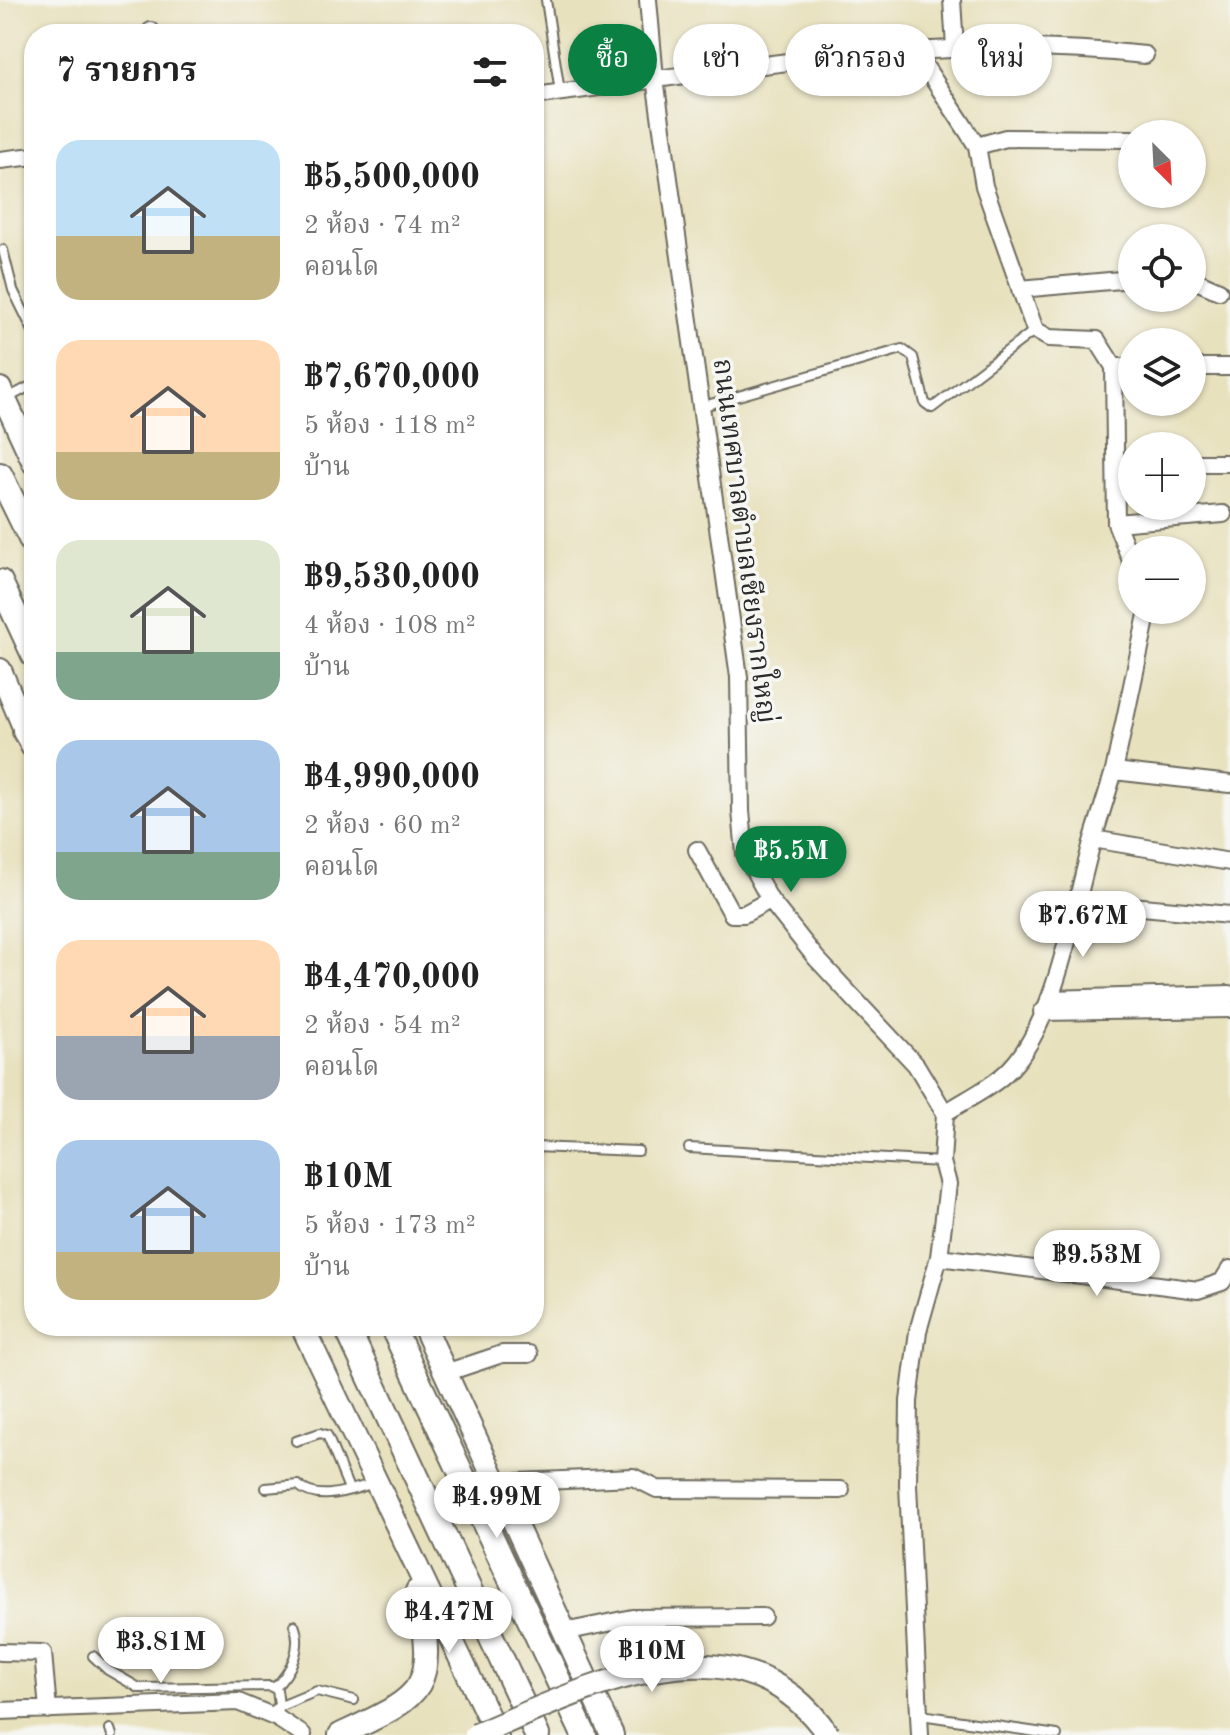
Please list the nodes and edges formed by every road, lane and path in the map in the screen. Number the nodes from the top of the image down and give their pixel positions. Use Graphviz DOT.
graph roads {
  1 [pos="546,0"];
  2 [pos="648,0"];
  3 [pos="952,0"];
  4 [pos="650,24"];
  5 [pos="954,24"];
  6 [pos="1052,48"];
  7 [pos="1145,55"];
  8 [pos="785,65"];
  9 [pos="657,79"];
  10 [pos="935,82"];
  11 [pos="568,91"];
  12 [pos="560,92"];
  13 [pos="544,94"];
  14 [pos="657,94"];
  15 [pos="1118,139"];
  16 [pos="977,146"];
  17 [pos="24,157"];
  18 [pos="0,160"];
  19 [pos="3,250"];
  20 [pos="1118,280"];
  21 [pos="1206,285"];
  22 [pos="1020,289"];
  23 [pos="1219,291"];
  24 [pos="24,313"];
  25 [pos="1035,330"];
  26 [pos="1114,367"];
  27 [pos="1118,367"];
  28 [pos="1206,367"];
  29 [pos="1230,367"];
  30 [pos="24,387"];
  31 [pos="3,394"];
  32 [pos="700,407"];
  33 [pos="1121,432"];
  34 [pos="24,441"];
  35 [pos="1206,463"];
  36 [pos="1230,463"];
  37 [pos="0,475"];
  38 [pos="1118,508"];
  39 [pos="1223,514"];
  40 [pos="1116,523"];
  41 [pos="24,524"];
  42 [pos="1121,536"];
  43 [pos="0,582"];
  44 [pos="1145,624"];
  45 [pos="24,634"];
  46 [pos="0,670"];
  47 [pos="24,727"];
  48 [pos="1114,771"];
  49 [pos="1230,784"];
  50 [pos="1093,839"];
  51 [pos="697,850"];
  52 [pos="1230,862"];
  53 [pos="770,900"];
  54 [pos="1076,901"];
  55 [pos="1230,915"];
  56 [pos="1230,994"];
  57 [pos="1046,1005"];
  58 [pos="1230,1009"];
  59 [pos="945,1113"];
  60 [pos="544,1147"];
  61 [pos="689,1148"];
  62 [pos="638,1151"];
  63 [pos="942,1162"];
  64 [pos="939,1257"];
  65 [pos="1230,1269"];
  66 [pos="307,1336"];
  67 [pos="351,1336"];
  68 [pos="397,1336"];
  69 [pos="428,1336"];
  70 [pos="529,1354"];
  71 [pos="445,1373"];
  72 [pos="296,1441"];
  73 [pos="376,1482"];
  74 [pos="496,1483"];
  75 [pos="266,1488"];
  76 [pos="349,1489"];
  77 [pos="841,1490"];
  78 [pos="399,1533"];
  79 [pos="763,1617"];
  80 [pos="294,1625"];
  81 [pos="564,1632"];
  82 [pos="0,1652"];
  83 [pos="93,1656"];
  84 [pos="274,1688"];
  85 [pos="354,1700"];
  86 [pos="48,1710"];
  87 [pos="274,1710"];
  88 [pos="0,1711"];
  89 [pos="921,1715"];
  90 [pos="350,1730"];
  91 [pos="303,1735"];
  92 [pos="476,1735"];
  93 [pos="497,1735"];
  94 [pos="537,1735"];
  95 [pos="584,1735"];
  96 [pos="612,1735"];
  97 [pos="828,1735"];
  98 [pos="920,1735"];
  99 [pos="1057,1735"];
  1 -- 12 [label="lane"];
  2 -- 4 [label="street, ถนนเทศบาลตำบลเชียงรากใหญ่"];
  3 -- 5 [label="street"];
  6 -- 7 [label="street"];
  8 -- 9 [label="street"];
  10 -- 16 [label="street"];
  11 -- 12 [label="street"];
  12 -- 13 [label="street"];
  14 -- 32 [label="street, ถนนเทศบาลตำบลเชียงรากใหญ่"];
  15 -- 16 [label="street"];
  16 -- 22 [label="street"];
  17 -- 18 [label="street"];
  19 -- 24 [label="lane"];
  20 -- 22 [label="street"];
  21 -- 23 [label="street"];
  22 -- 25 [label="street"];
  25 -- 26 [label="street"];
  25 -- 32 [label="lane"];
  26 -- 27 [label="street"];
  26 -- 33 [label="street"];
  28 -- 29 [label="street"];
  30 -- 31 [label="lane"];
  31 -- 34 [label="main road"];
  32 -- 53 [label="street, ถนนเทศบาลตำบลเชียงรากใหญ่"];
  35 -- 36 [label="street"];
  37 -- 41 [label="main road"];
  38 -- 40 [label="street"];
  39 -- 40 [label="street"];
  40 -- 42 [label="street"];
  43 -- 45 [label="main road"];
  44 -- 48 [label="street"];
  46 -- 47 [label="main road"];
  48 -- 49 [label="street"];
  48 -- 50 [label="street"];
  50 -- 52 [label="street"];
  50 -- 54 [label="street"];
  51 -- 53 [label="street"];
  53 -- 59 [label="street, ถนนเทศบาลตำบลเชียงรากใหญ่"];
  54 -- 55 [label="street"];
  54 -- 57 [label="street"];
  56 -- 57 [label="street"];
  57 -- 58 [label="street"];
  57 -- 59 [label="street"];
  59 -- 63 [label="street"];
  60 -- 62 [label="lane"];
  61 -- 63 [label="lane"];
  63 -- 64 [label="street"];
  64 -- 65 [label="street"];
  64 -- 89 [label="street"];
  66 -- 73 [label="main road"];
  67 -- 94 [label="main road"];
  68 -- 95 [label="main road"];
  69 -- 71 [label="main road"];
  70 -- 71 [label="street"];
  71 -- 74 [label="main road"];
  72 -- 76 [label="lane"];
  73 -- 76 [label="lane"];
  73 -- 78 [label="main road"];
  74 -- 77 [label="street"];
  74 -- 81 [label="main road"];
  75 -- 76 [label="lane"];
  78 -- 90 [label="main road"];
  78 -- 93 [label="main road"];
  79 -- 81 [label="street"];
  80 -- 84 [label="lane"];
  81 -- 96 [label="main road"];
  82 -- 86 [label="street"];
  83 -- 84 [label="lane"];
  84 -- 87 [label="lane"];
  85 -- 87 [label="lane"];
  86 -- 87 [label="street"];
  86 -- 88 [label="street"];
  87 -- 91 [label="street"];
  89 -- 98 [label="street"];
  89 -- 99 [label="lane"];
  92 -- 97 [label="main road, bridge"];
}
